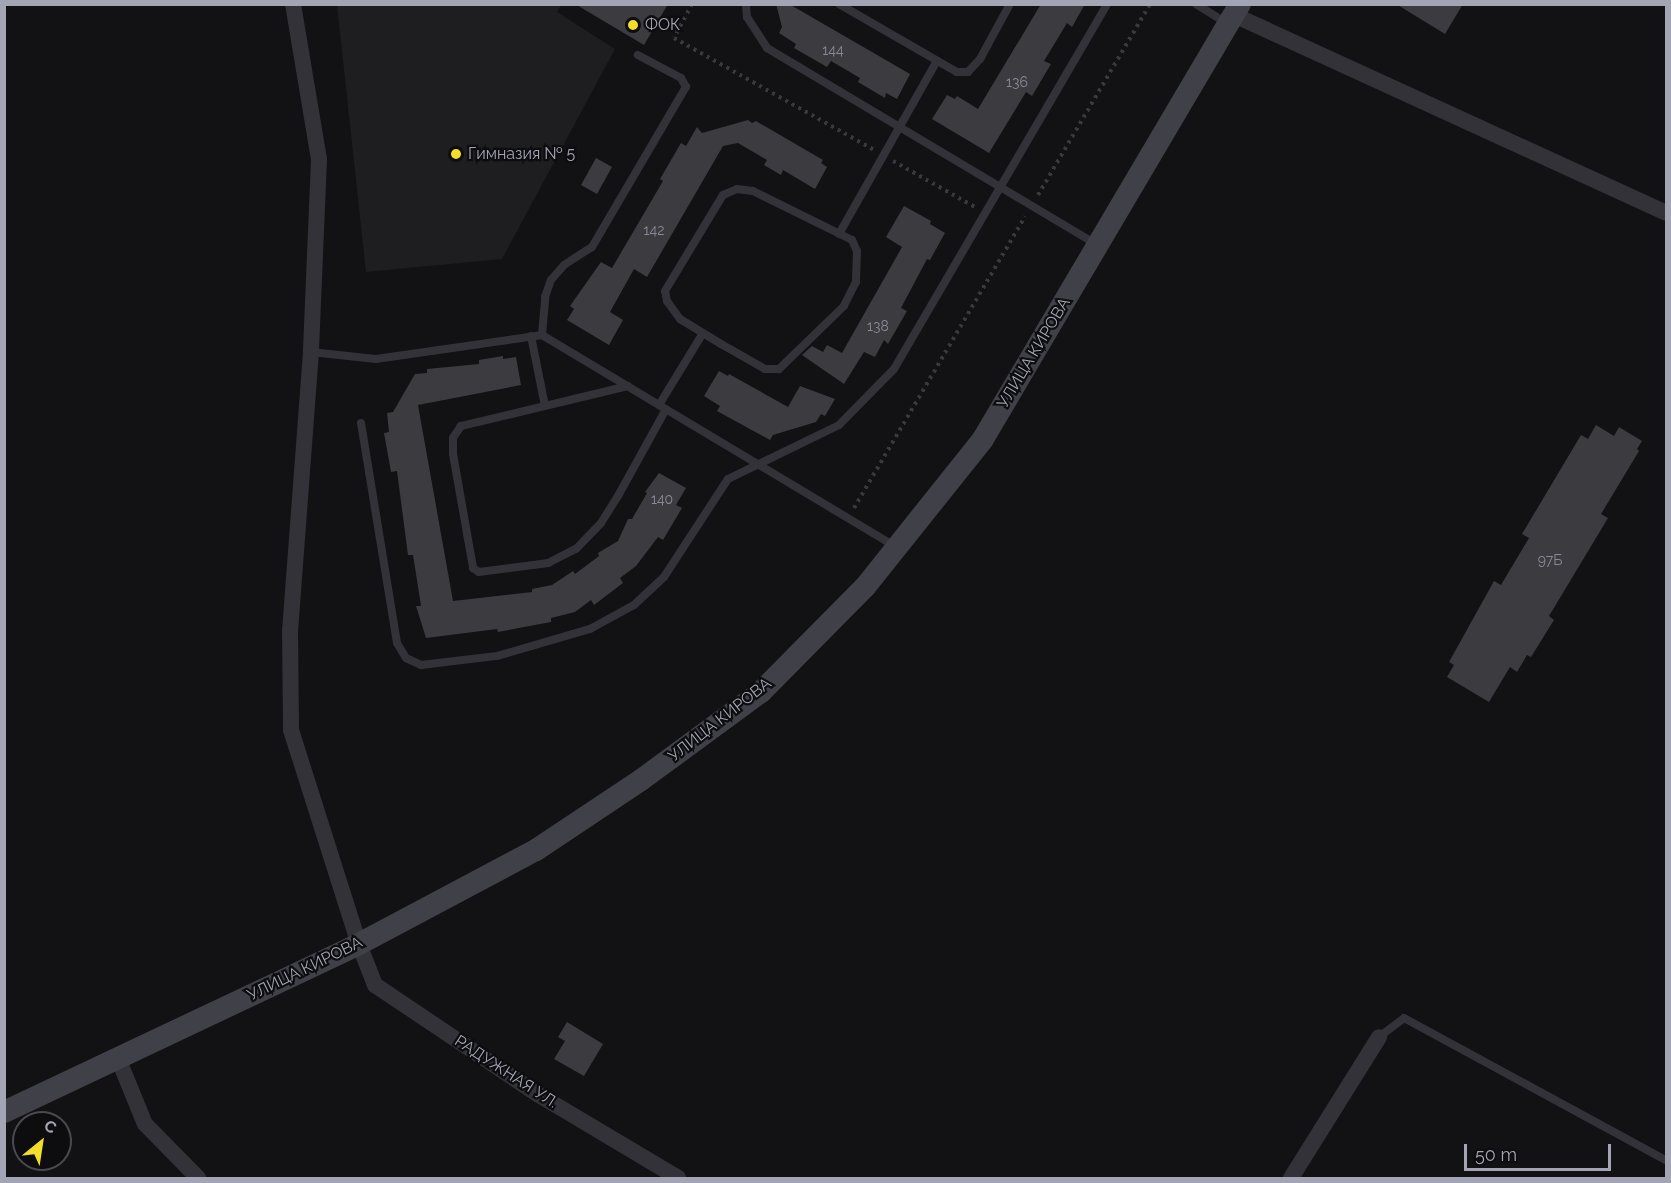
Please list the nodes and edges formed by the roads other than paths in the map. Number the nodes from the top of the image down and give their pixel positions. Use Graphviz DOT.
graph roads {
  1 [pos="293,4"];
  2 [pos="746,4"];
  3 [pos="839,4"];
  4 [pos="1010,4"];
  5 [pos="1107,4"];
  6 [pos="1196,4"];
  7 [pos="1234,14"];
  8 [pos="638,55"];
  9 [pos="937,61"];
  10 [pos="899,127"];
  11 [pos="1001,187"];
  12 [pos="1666,213"];
  13 [pos="839,234"];
  14 [pos="1098,245"];
  15 [pos="702,333"];
  16 [pos="542,335"];
  17 [pos="531,336"];
  18 [pos="311,352"];
  19 [pos="628,386"];
  20 [pos="545,406"];
  21 [pos="663,407"];
  22 [pos="361,423"];
  23 [pos="758,464"];
  24 [pos="897,547"];
  25 [pos="358,944"];
  26 [pos="1379,1037"];
  27 [pos="118,1058"];
  28 [pos="4,1113"];
  29 [pos="1666,1160"];
  30 [pos="198,1179"];
  31 [pos="678,1179"];
  32 [pos="1292,1179"];
  1 -- 18 [label="street, РАДУЖНАЯ УЛ."];
  2 -- 10 [label="lane"];
  3 -- 9 [label="lane"];
  4 -- 9 [label="lane"];
  5 -- 11 [label="lane"];
  6 -- 7 [label="lane"];
  7 -- 12 [label="street"];
  7 -- 14 [label="main road, УЛИЦА КИРОВА"];
  8 -- 16 [label="lane"];
  9 -- 10 [label="lane"];
  10 -- 11 [label="lane"];
  10 -- 13 [label="lane"];
  11 -- 14 [label="lane"];
  11 -- 23 [label="lane"];
  13 -- 15 [label="lane"];
  13 -- 15 [label="lane"];
  14 -- 24 [label="main road, УЛИЦА КИРОВА"];
  15 -- 21 [label="lane"];
  16 -- 17 [label="lane"];
  16 -- 19 [label="lane"];
  17 -- 18 [label="lane"];
  17 -- 20 [label="lane"];
  18 -- 25 [label="street, РАДУЖНАЯ УЛ."];
  19 -- 20 [label="lane"];
  19 -- 21 [label="lane"];
  20 -- 21 [label="lane"];
  21 -- 23 [label="lane"];
  22 -- 23 [label="lane"];
  23 -- 24 [label="lane"];
  24 -- 25 [label="main road, УЛИЦА КИРОВА"];
  25 -- 27 [label="main road, УЛИЦА КИРОВА"];
  25 -- 31 [label="street, РАДУЖНАЯ УЛ."];
  26 -- 29 [label="lane"];
  26 -- 32 [label="street"];
  27 -- 28 [label="main road, УЛИЦА КИРОВА"];
  27 -- 30 [label="street"];
}
